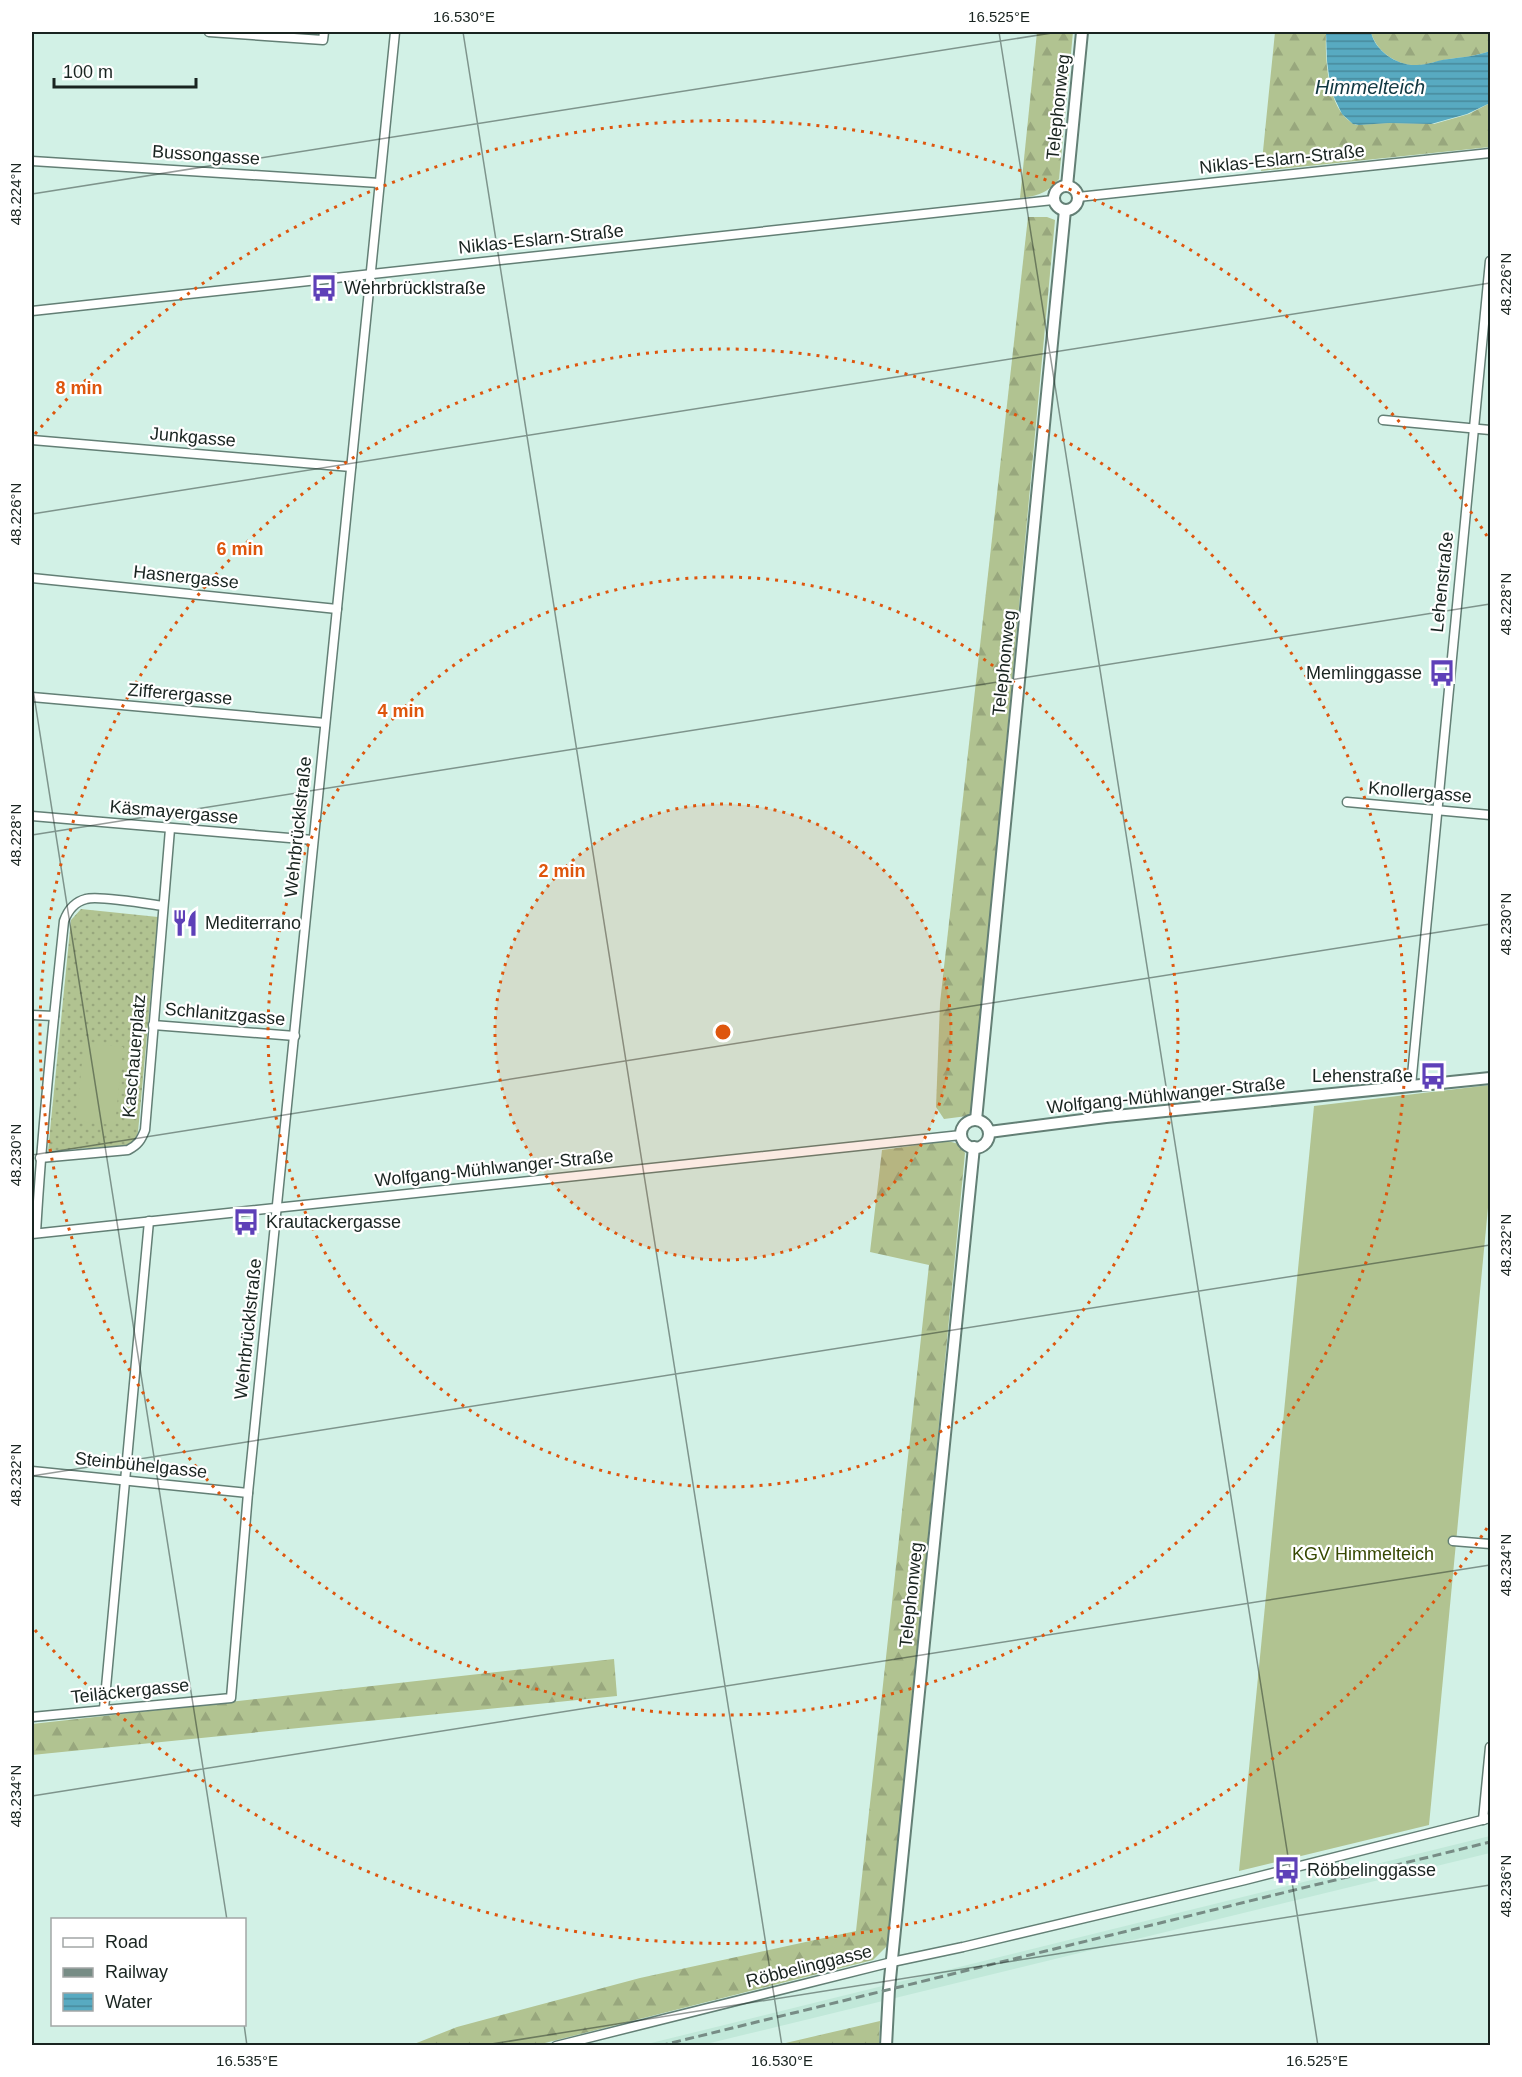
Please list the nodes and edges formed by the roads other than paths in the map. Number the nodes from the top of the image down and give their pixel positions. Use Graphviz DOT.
graph roads {
  1 [pos="209,32"];
  2 [pos="324,32"];
  3 [pos="394,32"];
  4 [pos="1082,32"];
  5 [pos="1491,153"];
  6 [pos="32,161"];
  7 [pos="379,183"];
  8 [pos="1067,186"];
  9 [pos="1078,197"];
  10 [pos="1053,200"];
  11 [pos="1065,210"];
  12 [pos="1491,261"];
  13 [pos="370,275"];
  14 [pos="32,311"];
  15 [pos="1383,420"];
  16 [pos="1474,428"];
  17 [pos="1491,430"];
  18 [pos="32,440"];
  19 [pos="351,467"];
  20 [pos="32,578"];
  21 [pos="337,609"];
  22 [pos="32,697"];
  23 [pos="325,723"];
  24 [pos="1347,802"];
  25 [pos="1436,810"];
  26 [pos="1491,815"];
  27 [pos="32,816"];
  28 [pos="170,829"];
  29 [pos="314,840"];
  30 [pos="164,906"];
  31 [pos="32,1015"];
  32 [pos="54,1016"];
  33 [pos="153,1025"];
  34 [pos="295,1036"];
  35 [pos="1491,1078"];
  36 [pos="1410,1086"];
  37 [pos="976,1120"];
  38 [pos="989,1132"];
  39 [pos="961,1135"];
  40 [pos="974,1148"];
  41 [pos="40,1158"];
  42 [pos="277,1208"];
  43 [pos="149,1221"];
  44 [pos="34,1234"];
  45 [pos="32,1471"];
  46 [pos="125,1480"];
  47 [pos="248,1493"];
  48 [pos="1453,1541"];
  49 [pos="1491,1544"];
  50 [pos="231,1698"];
  51 [pos="104,1709"];
  52 [pos="32,1718"];
  53 [pos="1491,1747"];
  54 [pos="1487,1819"];
  55 [pos="892,1962"];
  56 [pos="556,2046"];
  57 [pos="886,2046"];
  1 -- 2 [label="street"];
  3 -- 7 [label="street, Wehrbrücklstraße"];
  4 -- 8 [label="street, Telephonweg"];
  5 -- 9 [label="street, Niklas-Eslarn-Straße"];
  6 -- 7 [label="street, Bussongasse"];
  7 -- 13 [label="street, Wehrbrücklstraße"];
  8 -- 9 [label="street"];
  8 -- 10 [label="street"];
  9 -- 11 [label="street"];
  10 -- 11 [label="street"];
  10 -- 13 [label="street, Niklas-Eslarn-Straße"];
  11 -- 37 [label="street, Telephonweg"];
  12 -- 16 [label="street, Lehenstraße"];
  13 -- 14 [label="street, Niklas-Eslarn-Straße"];
  13 -- 19 [label="street, Wehrbrücklstraße"];
  15 -- 16 [label="street"];
  16 -- 17 [label="street"];
  16 -- 25 [label="street, Lehenstraße"];
  18 -- 19 [label="street, Junkgasse"];
  19 -- 21 [label="street, Wehrbrücklstraße"];
  20 -- 21 [label="street, Hasnergasse"];
  21 -- 23 [label="street, Wehrbrücklstraße"];
  22 -- 23 [label="street, Zifferergasse"];
  23 -- 29 [label="street, Wehrbrücklstraße"];
  24 -- 25 [label="street, Knollergasse"];
  25 -- 26 [label="street, Knollergasse"];
  25 -- 36 [label="street, Lehenstraße"];
  27 -- 28 [label="street, Käsmayergasse"];
  28 -- 29 [label="street, Käsmayergasse"];
  28 -- 30 [label="street, Kaschauerplatz"];
  29 -- 34 [label="street, Wehrbrücklstraße"];
  30 -- 32 [label="street"];
  30 -- 33 [label="street, Kaschauerplatz"];
  31 -- 32 [label="street"];
  32 -- 41 [label="street"];
  33 -- 34 [label="street, Schlanitzgasse"];
  33 -- 41 [label="street, Kaschauerplatz"];
  34 -- 42 [label="street, Wehrbrücklstraße"];
  35 -- 36 [label="street, Wolfgang-Mühlwanger-Straße"];
  36 -- 38 [label="street, Wolfgang-Mühlwanger-Straße"];
  37 -- 38 [label="street"];
  37 -- 39 [label="street"];
  38 -- 40 [label="street"];
  39 -- 40 [label="street"];
  39 -- 42 [label="street, Wolfgang-Mühlwanger-Straße"];
  40 -- 55 [label="street, Telephonweg"];
  41 -- 44 [label="street"];
  42 -- 43 [label="street, Wolfgang-Mühlwanger-Straße"];
  42 -- 47 [label="street, Wehrbrücklstraße"];
  43 -- 44 [label="street, Wolfgang-Mühlwanger-Straße"];
  43 -- 46 [label="street"];
  45 -- 46 [label="street, Steinbühelgasse"];
  46 -- 47 [label="street, Steinbühelgasse"];
  46 -- 51 [label="street"];
  47 -- 50 [label="street, Wehrbrücklstraße"];
  48 -- 49 [label="street"];
  50 -- 51 [label="street, Teiläckergasse"];
  51 -- 52 [label="street, Teiläckergasse"];
  53 -- 54 [label="street"];
  54 -- 55 [label="street, Röbbelinggasse"];
  55 -- 56 [label="street, Röbbelinggasse"];
  55 -- 57 [label="street, Telephonweg"];
}
